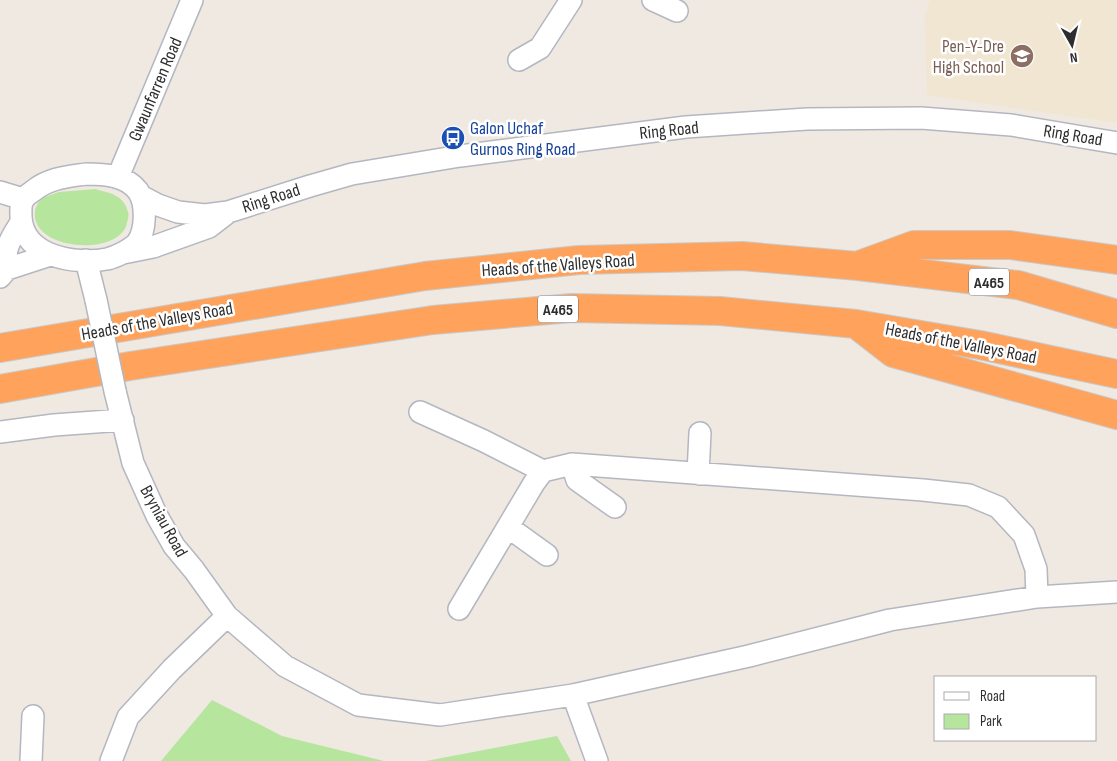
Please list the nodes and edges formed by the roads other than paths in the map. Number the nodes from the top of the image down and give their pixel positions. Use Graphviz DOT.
graph roads {
  1 [pos="192,0"];
  2 [pos="571,0"];
  3 [pos="653,0"];
  4 [pos="678,11"];
  5 [pos="519,60"];
  6 [pos="1117,143"];
  7 [pos="118,177"];
  8 [pos="0,192"];
  9 [pos="141,196"];
  10 [pos="23,199"];
  11 [pos="228,212"];
  12 [pos="21,222"];
  13 [pos="123,253"];
  14 [pos="50,255"];
  15 [pos="86,260"];
  16 [pos="1117,260"];
  17 [pos="858,266"];
  18 [pos="3,273"];
  19 [pos="1117,314"];
  20 [pos="856,324"];
  21 [pos="0,348"];
  22 [pos="1117,374"];
  23 [pos="0,389"];
  24 [pos="420,412"];
  25 [pos="1117,415"];
  26 [pos="123,420"];
  27 [pos="0,432"];
  28 [pos="700,433"];
  29 [pos="572,464"];
  30 [pos="543,471"];
  31 [pos="698,474"];
  32 [pos="615,507"];
  33 [pos="508,527"];
  34 [pos="547,555"];
  35 [pos="1117,592"];
  36 [pos="1037,597"];
  37 [pos="459,609"];
  38 [pos="227,616"];
  39 [pos="573,695"];
  40 [pos="33,716"];
  41 [pos="31,761"];
  42 [pos="111,761"];
  43 [pos="597,761"];
  1 -- 7 [label="street, Gwaunfarren Road"];
  2 -- 5 [label="street"];
  3 -- 4 [label="street"];
  6 -- 11 [label="street, Ring Road"];
  7 -- 9 [label="street"];
  7 -- 10 [label="street"];
  8 -- 10 [label="street"];
  9 -- 11 [label="street, Ring Road"];
  9 -- 13 [label="street"];
  10 -- 12 [label="street"];
  11 -- 13 [label="street, Ring Road"];
  12 -- 14 [label="street"];
  12 -- 18 [label="street"];
  13 -- 15 [label="street"];
  14 -- 15 [label="street"];
  14 -- 18 [label="street"];
  15 -- 26 [label="street, Bryniau Road, bridge"];
  16 -- 17 [label="highway"];
  17 -- 19 [label="highway, Heads of the Valleys Road / A465"];
  17 -- 21 [label="highway, Heads of the Valleys Road / A465"];
  20 -- 22 [label="highway, Heads of the Valleys Road / A465"];
  20 -- 23 [label="highway, Heads of the Valleys Road / A465"];
  20 -- 25 [label="highway"];
  24 -- 30 [label="street"];
  26 -- 27 [label="street"];
  26 -- 38 [label="street, Bryniau Road"];
  28 -- 31 [label="street"];
  29 -- 30 [label="street"];
  29 -- 31 [label="street"];
  29 -- 32 [label="street"];
  30 -- 33 [label="street"];
  31 -- 36 [label="street"];
  33 -- 34 [label="street"];
  33 -- 37 [label="street"];
  35 -- 36 [label="street, Bryniau Road"];
  36 -- 39 [label="street, Bryniau Road"];
  38 -- 39 [label="street, Bryniau Road"];
  38 -- 42 [label="street"];
  39 -- 43 [label="street"];
  40 -- 41 [label="street"];
}
